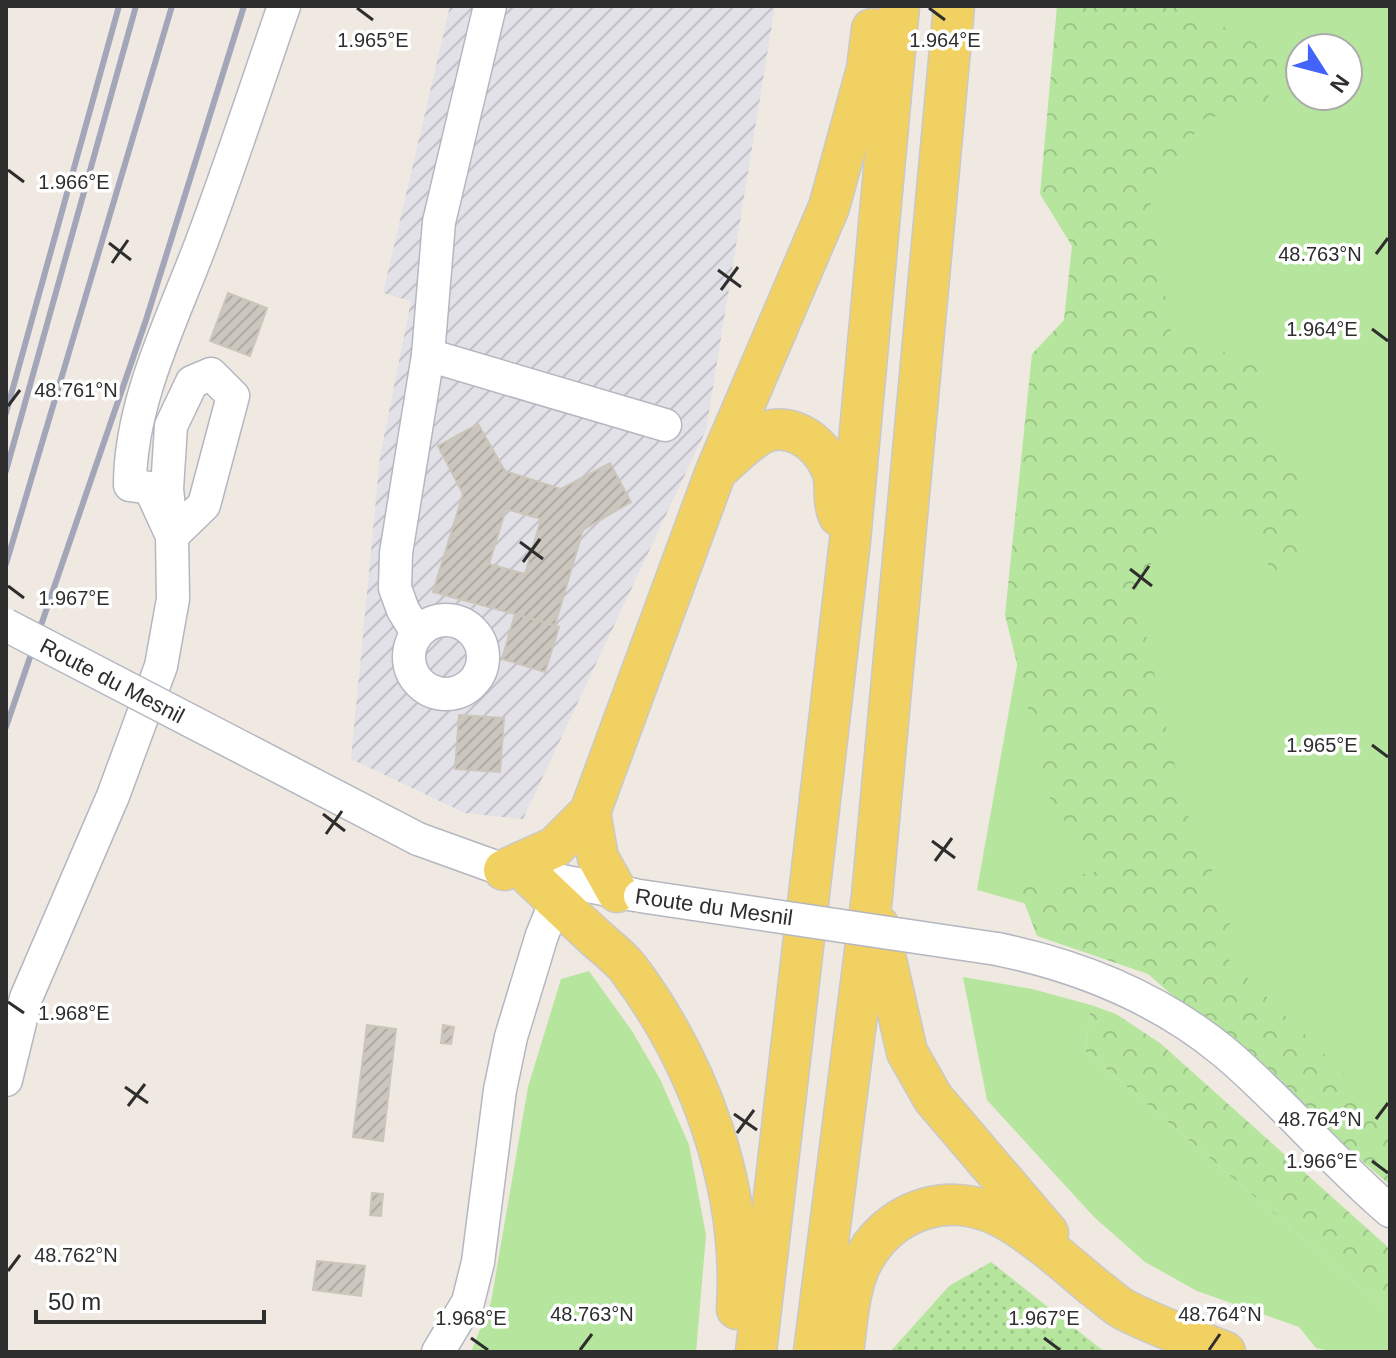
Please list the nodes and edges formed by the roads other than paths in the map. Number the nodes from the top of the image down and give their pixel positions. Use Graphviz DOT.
graph roads {
  1 [pos="284,6"];
  2 [pos="490,6"];
  3 [pos="875,6"];
  4 [pos="899,6"];
  5 [pos="954,6"];
  6 [pos="428,355"];
  7 [pos="665,425"];
  8 [pos="716,471"];
  9 [pos="850,541"];
  10 [pos="6,625"];
  11 [pos="417,633"];
  12 [pos="590,812"];
  13 [pos="530,882"];
  14 [pos="629,894"];
  15 [pos="872,896"];
  16 [pos="6,1080"];
  17 [pos="1390,1211"];
  18 [pos="1088,1282"];
  19 [pos="438,1352"];
  20 [pos="734,1352"];
  21 [pos="756,1352"];
  22 [pos="814,1352"];
  23 [pos="843,1352"];
  24 [pos="1225,1352"];
  1 -- 16 [label="street"];
  2 -- 6 [label="street"];
  3 -- 8 [label="main road"];
  4 -- 9 [label="main road"];
  5 -- 15 [label="main road"];
  6 -- 7 [label="street"];
  6 -- 11 [label="street"];
  8 -- 9 [label="main road"];
  8 -- 12 [label="main road"];
  9 -- 21 [label="main road"];
  10 -- 13 [label="street, Route du Mesnil, bridge"];
  12 -- 13 [label="main road"];
  12 -- 14 [label="main road"];
  13 -- 14 [label="street, Route du Mesnil"];
  13 -- 19 [label="street"];
  13 -- 20 [label="main road"];
  14 -- 17 [label="street, Route du Mesnil, bridge"];
  15 -- 18 [label="main road"];
  15 -- 22 [label="main road"];
  18 -- 23 [label="main road"];
  18 -- 24 [label="main road"];
}
